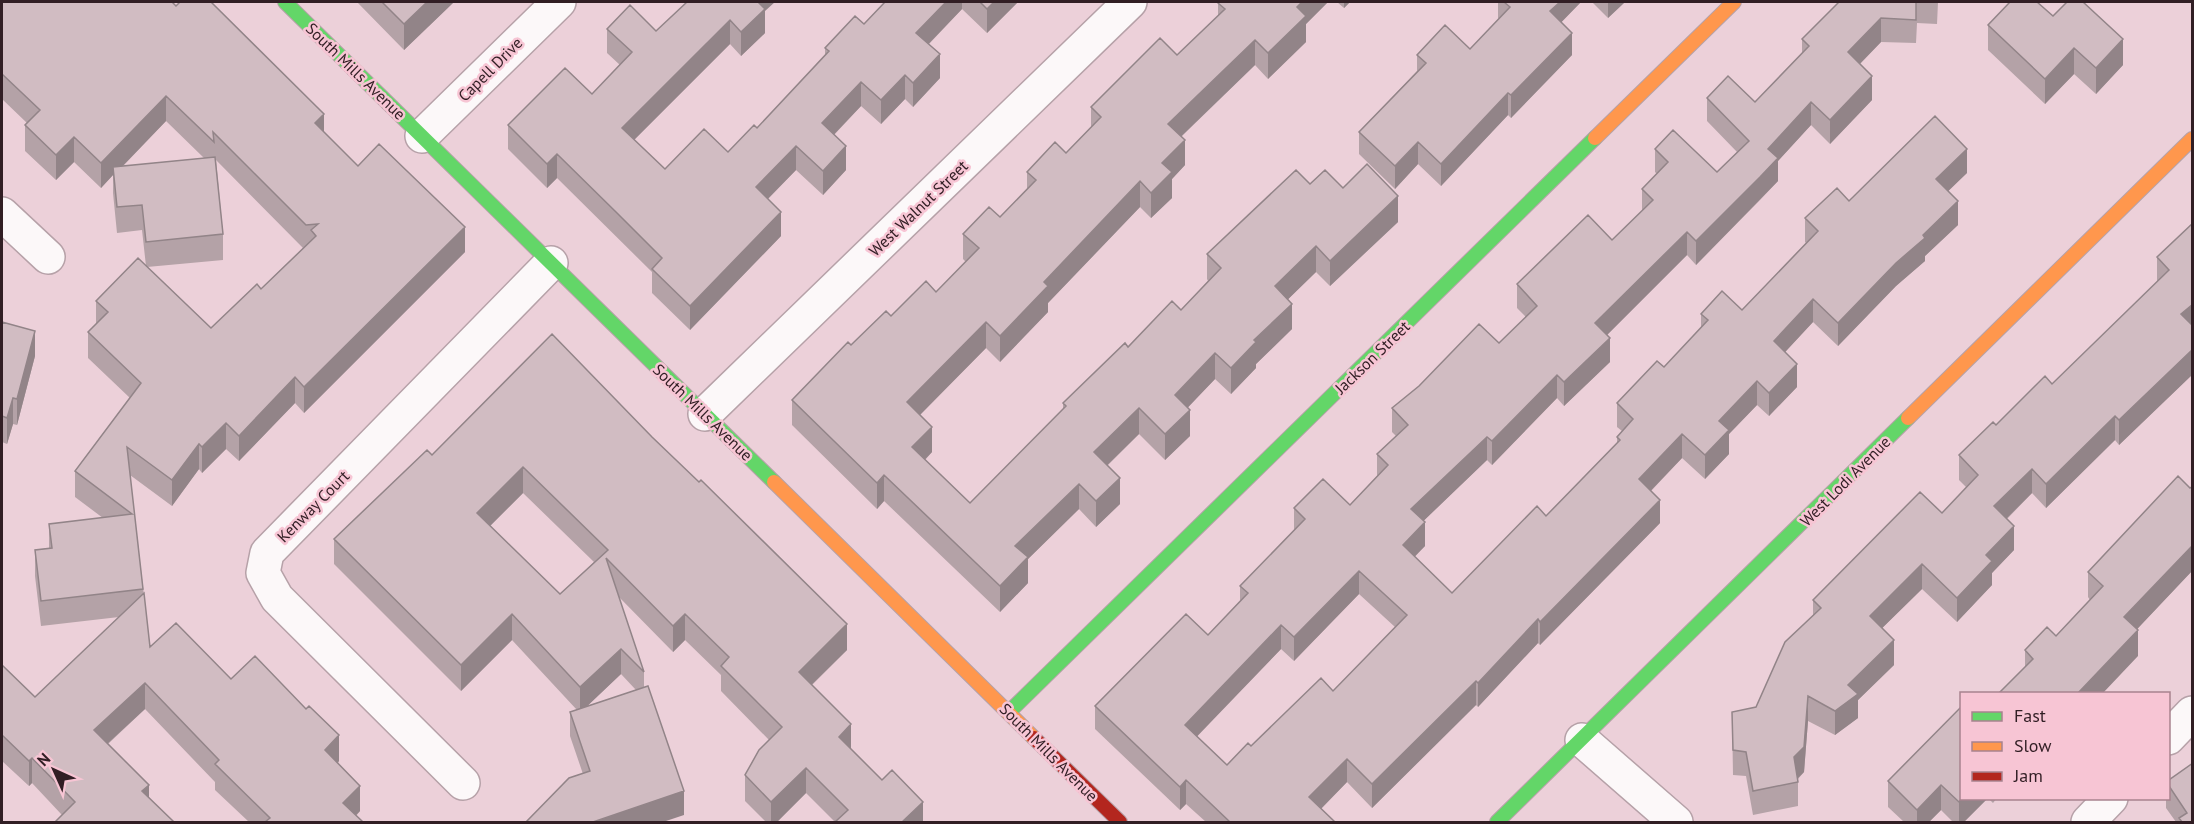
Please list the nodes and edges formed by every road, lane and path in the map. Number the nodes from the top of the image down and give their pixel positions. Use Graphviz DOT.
graph roads {
  1 [pos="285,2"];
  2 [pos="559,2"];
  3 [pos="1130,2"];
  4 [pos="1734,2"];
  5 [pos="422,136"];
  6 [pos="2193,139"];
  7 [pos="2,214"];
  8 [pos="48,257"];
  9 [pos="551,263"];
  10 [pos="705,414"];
  11 [pos="1009,712"];
  12 [pos="2193,713"];
  13 [pos="2170,737"];
  14 [pos="1582,740"];
  15 [pos="463,783"];
  16 [pos="2109,800"];
  17 [pos="1120,822"];
  18 [pos="1497,822"];
  19 [pos="1676,822"];
  20 [pos="2088,822"];
  1 -- 5 [label="street, South Mills Avenue"];
  2 -- 5 [label="street, Capell Drive"];
  3 -- 10 [label="street, West Walnut Street"];
  4 -- 11 [label="street, Jackson Street"];
  5 -- 9 [label="street, South Mills Avenue"];
  6 -- 14 [label="street, West Lodi Avenue"];
  7 -- 8 [label="street"];
  9 -- 10 [label="street, South Mills Avenue"];
  9 -- 15 [label="street, Kenway Court"];
  10 -- 11 [label="street, South Mills Avenue"];
  11 -- 17 [label="street, South Mills Avenue"];
  12 -- 13 [label="street"];
  14 -- 18 [label="street, West Lodi Avenue"];
  14 -- 19 [label="street"];
  16 -- 20 [label="street"];
}
